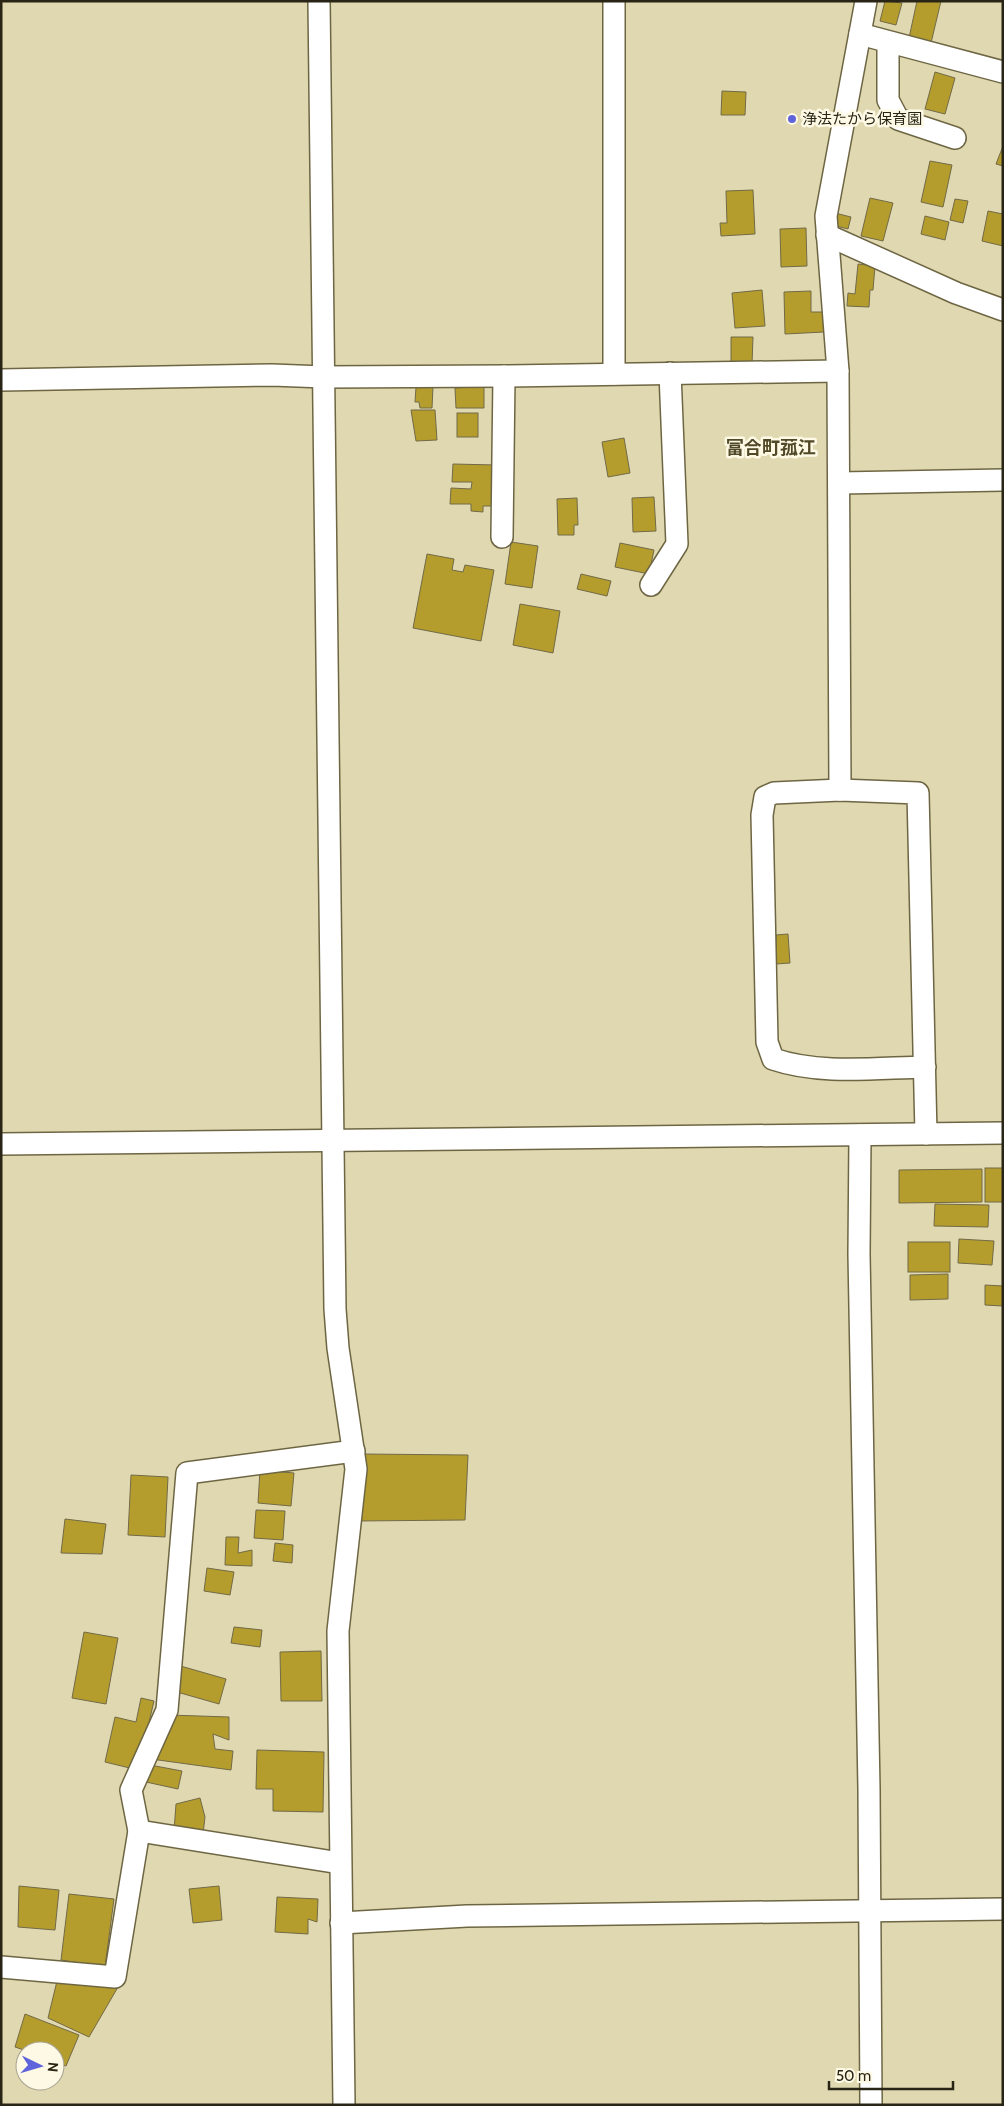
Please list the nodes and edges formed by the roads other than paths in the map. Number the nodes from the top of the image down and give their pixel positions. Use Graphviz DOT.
graph roads {
  1 [pos="319,1"];
  2 [pos="614,1"];
  3 [pos="866,1"];
  4 [pos="860,34"];
  5 [pos="888,43"];
  6 [pos="1003,72"];
  7 [pos="955,138"];
  8 [pos="827,235"];
  9 [pos="1003,310"];
  10 [pos="838,371"];
  11 [pos="670,373"];
  12 [pos="614,374"];
  13 [pos="504,376"];
  14 [pos="324,377"];
  15 [pos="1,380"];
  16 [pos="1003,480"];
  17 [pos="840,483"];
  18 [pos="502,537"];
  19 [pos="651,585"];
  20 [pos="840,790"];
  21 [pos="925,1067"];
  22 [pos="1003,1133"];
  23 [pos="926,1134"];
  24 [pos="860,1136"];
  25 [pos="332,1141"];
  26 [pos="1,1144"];
  27 [pos="354,1451"];
  28 [pos="139,1830"];
  29 [pos="340,1863"];
  30 [pos="1003,1909"];
  31 [pos="869,1910"];
  32 [pos="341,1923"];
  33 [pos="1,1968"];
  34 [pos="344,2105"];
  35 [pos="871,2105"];
  1 -- 14 [label="street"];
  2 -- 12 [label="street"];
  3 -- 4 [label="street"];
  4 -- 5 [label="street"];
  4 -- 8 [label="street"];
  5 -- 6 [label="street"];
  5 -- 7 [label="street"];
  8 -- 9 [label="street"];
  8 -- 10 [label="street"];
  10 -- 11 [label="street"];
  10 -- 17 [label="street"];
  11 -- 12 [label="street"];
  11 -- 19 [label="street"];
  12 -- 13 [label="street"];
  13 -- 14 [label="street"];
  13 -- 18 [label="street"];
  14 -- 15 [label="street"];
  14 -- 25 [label="street"];
  16 -- 17 [label="street"];
  17 -- 20 [label="street"];
  20 -- 21 [label="street"];
  20 -- 21 [label="street"];
  21 -- 23 [label="street"];
  22 -- 23 [label="street"];
  23 -- 24 [label="street"];
  24 -- 25 [label="street"];
  24 -- 31 [label="street"];
  25 -- 26 [label="street"];
  25 -- 27 [label="street"];
  27 -- 28 [label="street"];
  27 -- 29 [label="street"];
  28 -- 29 [label="street"];
  28 -- 33 [label="street"];
  29 -- 32 [label="street"];
  30 -- 31 [label="street"];
  31 -- 32 [label="street"];
  31 -- 35 [label="street"];
  32 -- 34 [label="street"];
}
